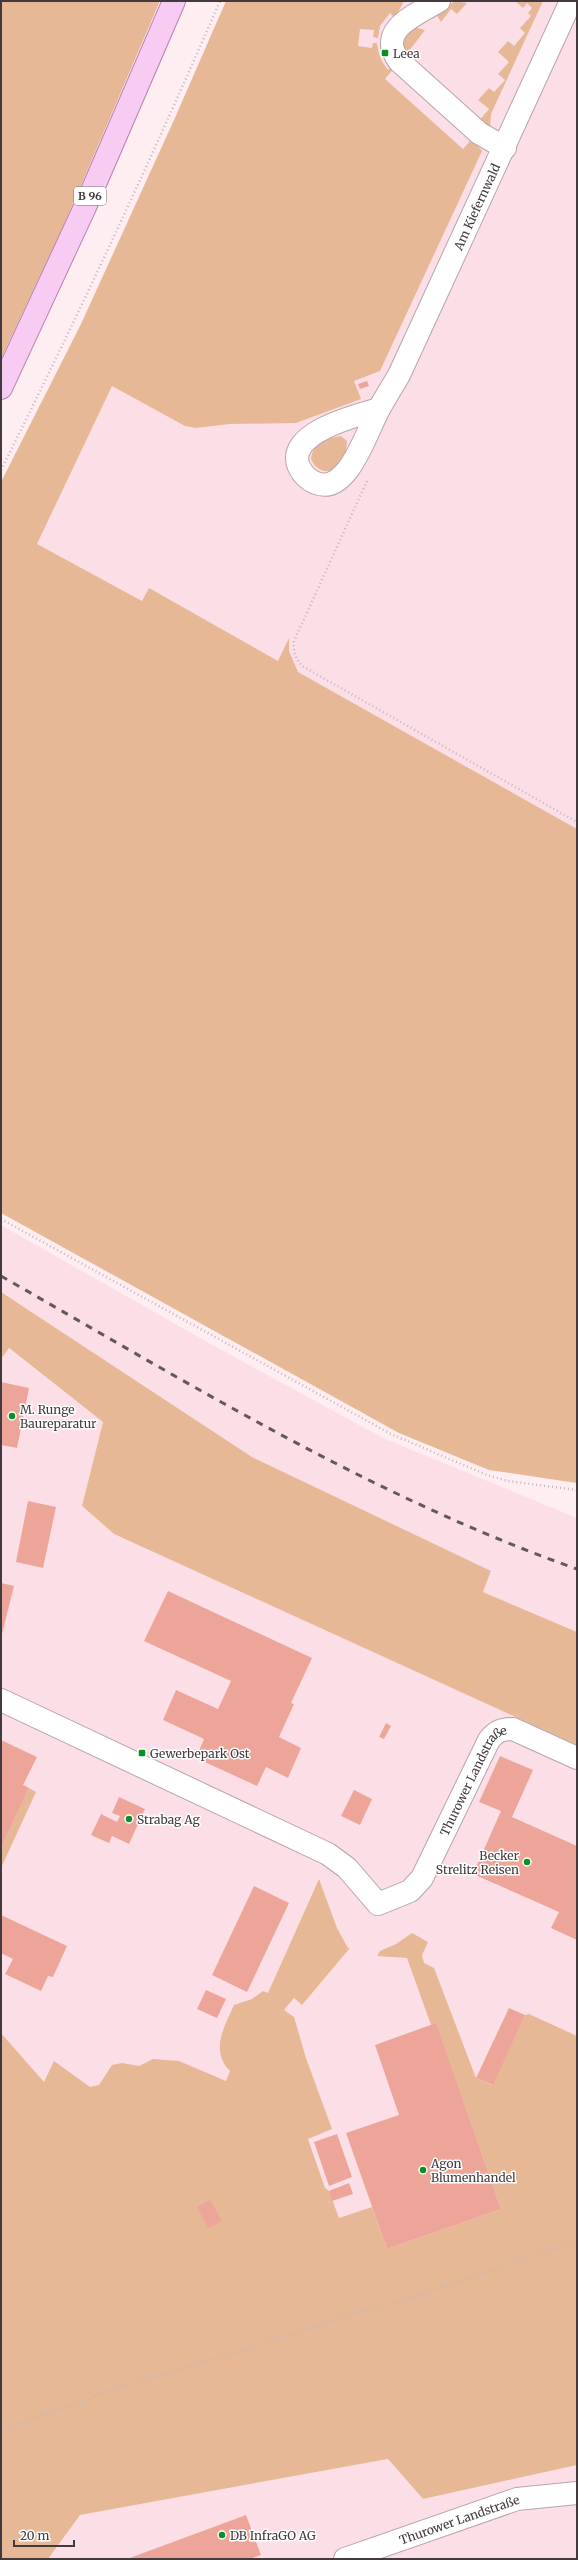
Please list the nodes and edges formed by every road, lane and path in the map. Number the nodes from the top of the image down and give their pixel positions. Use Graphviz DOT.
graph roads {
  1 [pos="174,1"];
  2 [pos="220,1"];
  3 [pos="439,1"];
  4 [pos="571,1"];
  5 [pos="505,148"];
  6 [pos="1,388"];
  7 [pos="379,409"];
  8 [pos="1,470"];
  9 [pos="370,475"];
  10 [pos="577,822"];
  11 [pos="1,1219"];
  12 [pos="577,1490"];
  13 [pos="1,1700"];
  14 [pos="577,1758"];
  15 [pos="577,2241"];
  16 [pos="1,2430"];
  17 [pos="577,2493"];
  18 [pos="345,2559"];
  1 -- 6 [label="main road, B 96"];
  2 -- 8 [label="path"];
  3 -- 5 [label="street"];
  4 -- 5 [label="street, Am Kiefernwald"];
  5 -- 7 [label="street, Am Kiefernwald"];
  9 -- 10 [label="path"];
  11 -- 12 [label="path"];
  13 -- 14 [label="street, Thurower Landstraße"];
  15 -- 16 [label="path"];
  17 -- 18 [label="street, Thurower Landstraße"];
}
